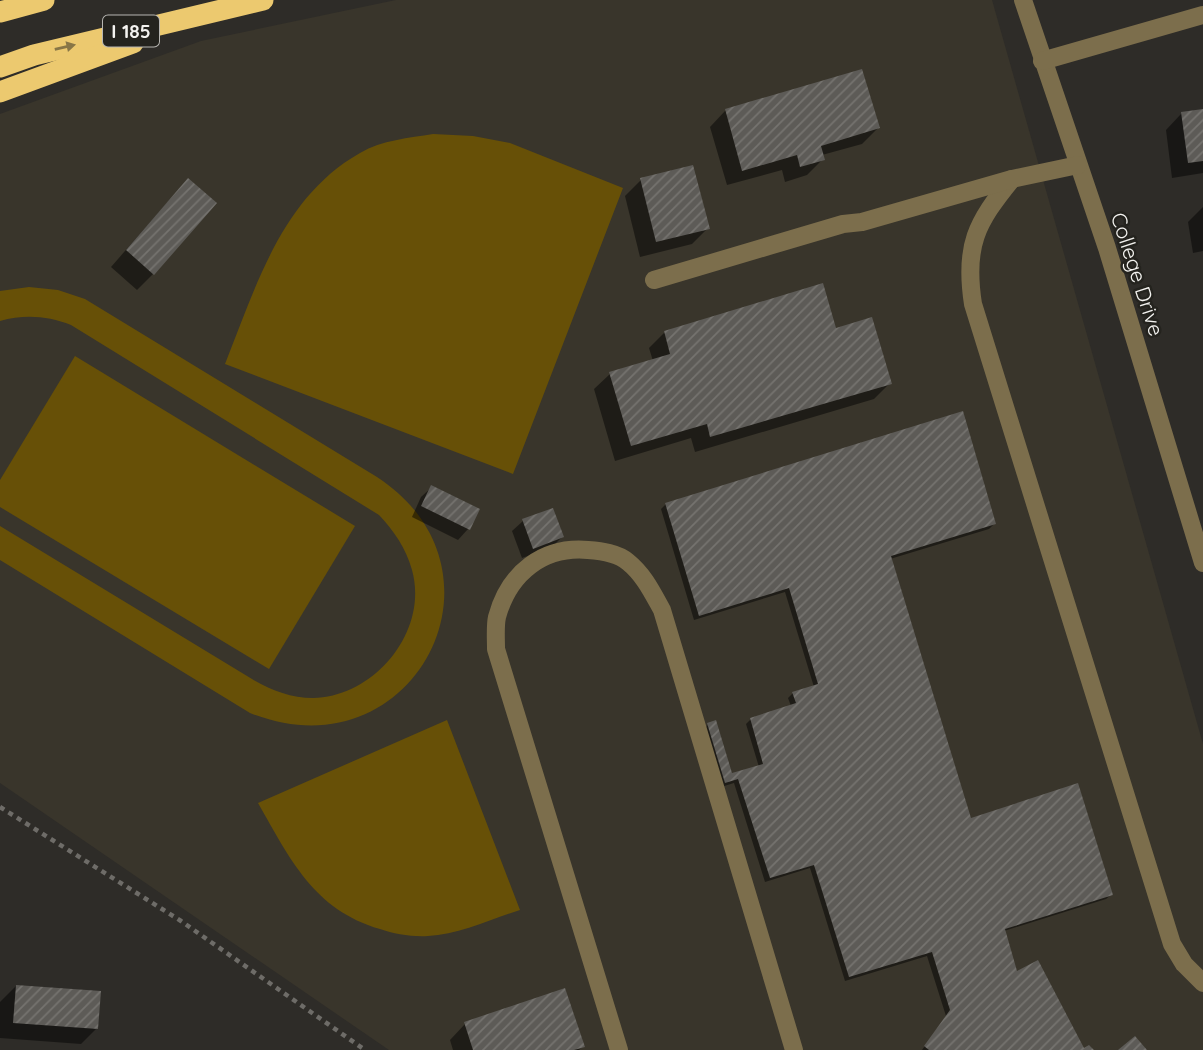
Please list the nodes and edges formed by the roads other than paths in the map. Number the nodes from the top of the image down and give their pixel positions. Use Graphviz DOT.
graph roads {
  1 [pos="44,0"];
  2 [pos="263,0"];
  3 [pos="1023,0"];
  4 [pos="220,10"];
  5 [pos="0,12"];
  6 [pos="1203,15"];
  7 [pos="1042,61"];
  8 [pos="0,67"];
  9 [pos="0,92"];
  10 [pos="1078,165"];
  11 [pos="1012,179"];
  12 [pos="654,280"];
  13 [pos="1203,563"];
  14 [pos="1203,983"];
  15 [pos="619,1050"];
  16 [pos="793,1050"];
  1 -- 5 [label="highway"];
  2 -- 4 [label="highway, I 185"];
  3 -- 7 [label="street, College Drive"];
  8 -- 4 [label="highway, I 185, one-way"];
  4 -- 9 [label="highway"];
  6 -- 7 [label="street"];
  7 -- 10 [label="street, College Drive"];
  10 -- 11 [label="street"];
  10 -- 13 [label="street, College Drive"];
  11 -- 12 [label="street"];
  11 -- 14 [label="street"];
  15 -- 16 [label="street"];
}
